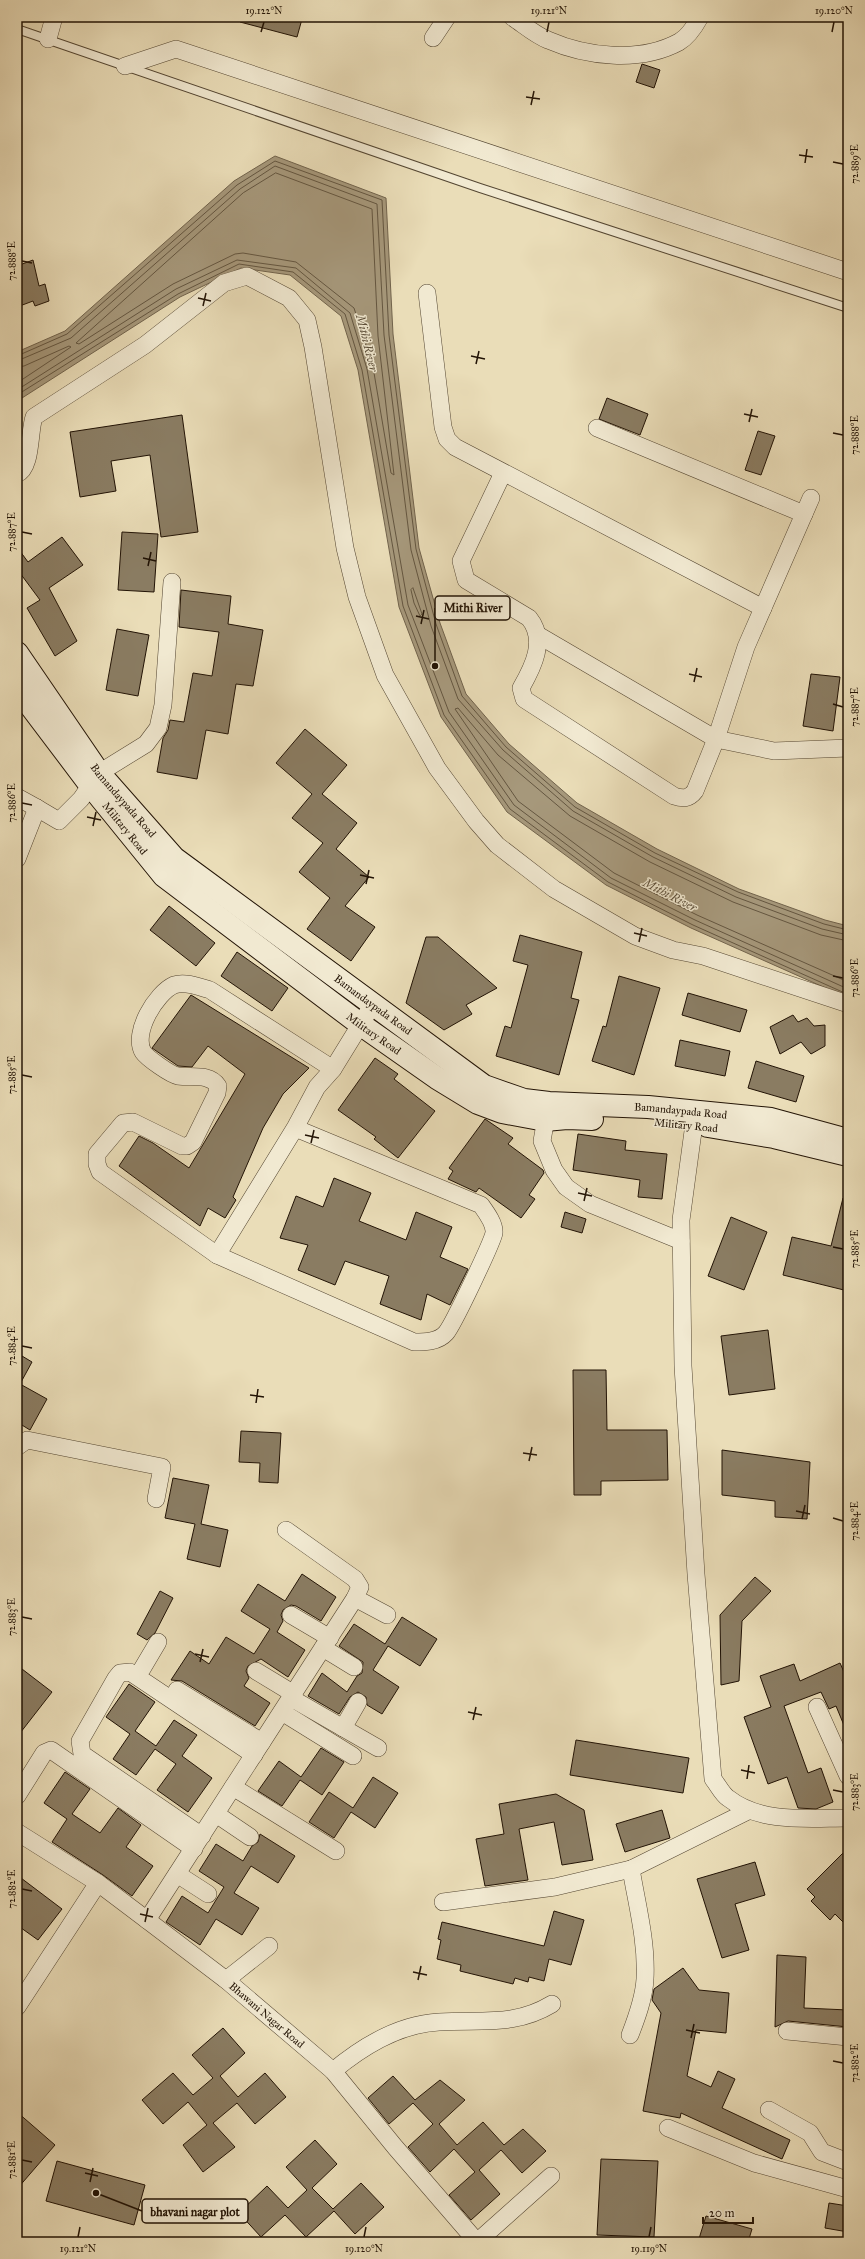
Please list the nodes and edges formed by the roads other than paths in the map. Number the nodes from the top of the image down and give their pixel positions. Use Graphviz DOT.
graph roads {
  1 [pos="54,17"];
  2 [pos="447,17"];
  3 [pos="512,17"];
  4 [pos="700,17"];
  5 [pos="17,29"];
  6 [pos="433,38"];
  7 [pos="48,39"];
  8 [pos="125,66"];
  9 [pos="848,272"];
  10 [pos="427,293"];
  11 [pos="848,308"];
  12 [pos="597,428"];
  13 [pos="504,473"];
  14 [pos="17,474"];
  15 [pos="811,498"];
  16 [pos="804,514"];
  17 [pos="172,582"];
  18 [pos="763,608"];
  19 [pos="538,635"];
  20 [pos="17,653"];
  21 [pos="17,688"];
  22 [pos="40,702"];
  23 [pos="716,739"];
  24 [pos="848,748"];
  25 [pos="95,780"];
  26 [pos="17,797"];
  27 [pos="37,808"];
  28 [pos="17,859"];
  29 [pos="319,964"];
  30 [pos="305,983"];
  31 [pos="373,1004"];
  32 [pos="848,1004"];
  33 [pos="360,1024"];
  34 [pos="333,1069"];
  35 [pos="481,1094"];
  36 [pos="547,1112"];
  37 [pos="647,1114"];
  38 [pos="694,1124"];
  39 [pos="295,1128"];
  40 [pos="844,1146"];
  41 [pos="681,1241"];
  42 [pos="217,1255"];
  43 [pos="17,1447"];
  44 [pos="156,1499"];
  45 [pos="286,1530"];
  46 [pos="355,1598"];
  47 [pos="291,1615"];
  48 [pos="387,1615"];
  49 [pos="158,1642"];
  50 [pos="327,1643"];
  51 [pos="354,1667"];
  52 [pos="256,1672"];
  53 [pos="289,1701"];
  54 [pos="358,1702"];
  55 [pos="817,1707"];
  56 [pos="343,1728"];
  57 [pos="258,1748"];
  58 [pos="378,1748"];
  59 [pos="353,1756"];
  60 [pos="848,1776"];
  61 [pos="233,1787"];
  62 [pos="17,1796"];
  63 [pos="748,1811"];
  64 [pos="216,1814"];
  65 [pos="848,1818"];
  66 [pos="17,1832"];
  67 [pos="250,1837"];
  68 [pos="198,1843"];
  69 [pos="336,1851"];
  70 [pos="631,1869"];
  71 [pos="177,1874"];
  72 [pos="98,1883"];
  73 [pos="208,1894"];
  74 [pos="443,1902"];
  75 [pos="147,1920"];
  76 [pos="269,1946"];
  77 [pos="226,1980"];
  78 [pos="552,2004"];
  79 [pos="17,2007"];
  80 [pos="786,2031"];
  81 [pos="630,2035"];
  82 [pos="848,2037"];
  83 [pos="332,2070"];
  84 [pos="769,2110"];
  85 [pos="668,2128"];
  86 [pos="848,2162"];
  87 [pos="551,2176"];
  88 [pos="848,2189"];
  89 [pos="476,2242"];
  1 -- 7 [label="street"];
  2 -- 6 [label="street"];
  3 -- 4 [label="street"];
  5 -- 7 [label="lane"];
  7 -- 8 [label="lane"];
  8 -- 9 [label="street"];
  8 -- 11 [label="lane"];
  10 -- 13 [label="street"];
  12 -- 16 [label="street"];
  13 -- 18 [label="street"];
  13 -- 19 [label="street"];
  14 -- 32 [label="street"];
  15 -- 16 [label="street"];
  16 -- 18 [label="street"];
  17 -- 25 [label="street"];
  18 -- 23 [label="street"];
  19 -- 23 [label="street"];
  19 -- 23 [label="street"];
  20 -- 22 [label="street"];
  21 -- 22 [label="street, Military Road"];
  22 -- 25 [label="street, Military Road"];
  23 -- 24 [label="street"];
  25 -- 27 [label="street"];
  25 -- 29 [label="street, Bamandaypada Road"];
  25 -- 30 [label="street, Military Road"];
  26 -- 27 [label="street"];
  27 -- 28 [label="street"];
  29 -- 30 [label="street"];
  29 -- 31 [label="street, Bamandaypada Road"];
  30 -- 33 [label="street, Military Road"];
  31 -- 33 [label="street"];
  31 -- 35 [label="street, Bamandaypada Road"];
  33 -- 34 [label="street"];
  33 -- 35 [label="street, Military Road"];
  34 -- 39 [label="street"];
  34 -- 42 [label="street"];
  35 -- 36 [label="street, Military Road"];
  36 -- 37 [label="street, Military Road"];
  36 -- 41 [label="street"];
  37 -- 38 [label="street, Military Road"];
  37 -- 40 [label="street, Bamandaypada Road"];
  38 -- 40 [label="street, Military Road"];
  38 -- 41 [label="street"];
  39 -- 42 [label="street"];
  39 -- 42 [label="street"];
  41 -- 63 [label="street"];
  43 -- 44 [label="street"];
  45 -- 46 [label="street"];
  46 -- 48 [label="street"];
  46 -- 50 [label="street"];
  47 -- 50 [label="street"];
  49 -- 57 [label="street"];
  50 -- 51 [label="street"];
  50 -- 53 [label="street"];
  52 -- 53 [label="street"];
  53 -- 56 [label="street"];
  53 -- 57 [label="street"];
  53 -- 59 [label="street"];
  54 -- 56 [label="street"];
  55 -- 60 [label="street"];
  56 -- 58 [label="street"];
  57 -- 61 [label="street"];
  57 -- 68 [label="street"];
  61 -- 64 [label="street"];
  61 -- 69 [label="street"];
  62 -- 68 [label="street"];
  63 -- 65 [label="street"];
  63 -- 70 [label="street"];
  64 -- 67 [label="street"];
  64 -- 68 [label="street"];
  66 -- 72 [label="street, Bhawani Nagar Road"];
  68 -- 71 [label="street"];
  70 -- 74 [label="street"];
  70 -- 81 [label="street"];
  71 -- 73 [label="street"];
  71 -- 75 [label="street"];
  72 -- 75 [label="street, Bhawani Nagar Road"];
  72 -- 79 [label="street"];
  75 -- 77 [label="street, Bhawani Nagar Road"];
  76 -- 77 [label="street"];
  77 -- 83 [label="street, Bhawani Nagar Road"];
  78 -- 83 [label="street"];
  80 -- 82 [label="street"];
  83 -- 89 [label="street, Bhawani Nagar Road"];
  84 -- 86 [label="street"];
  85 -- 88 [label="street"];
  87 -- 89 [label="street"];
}
